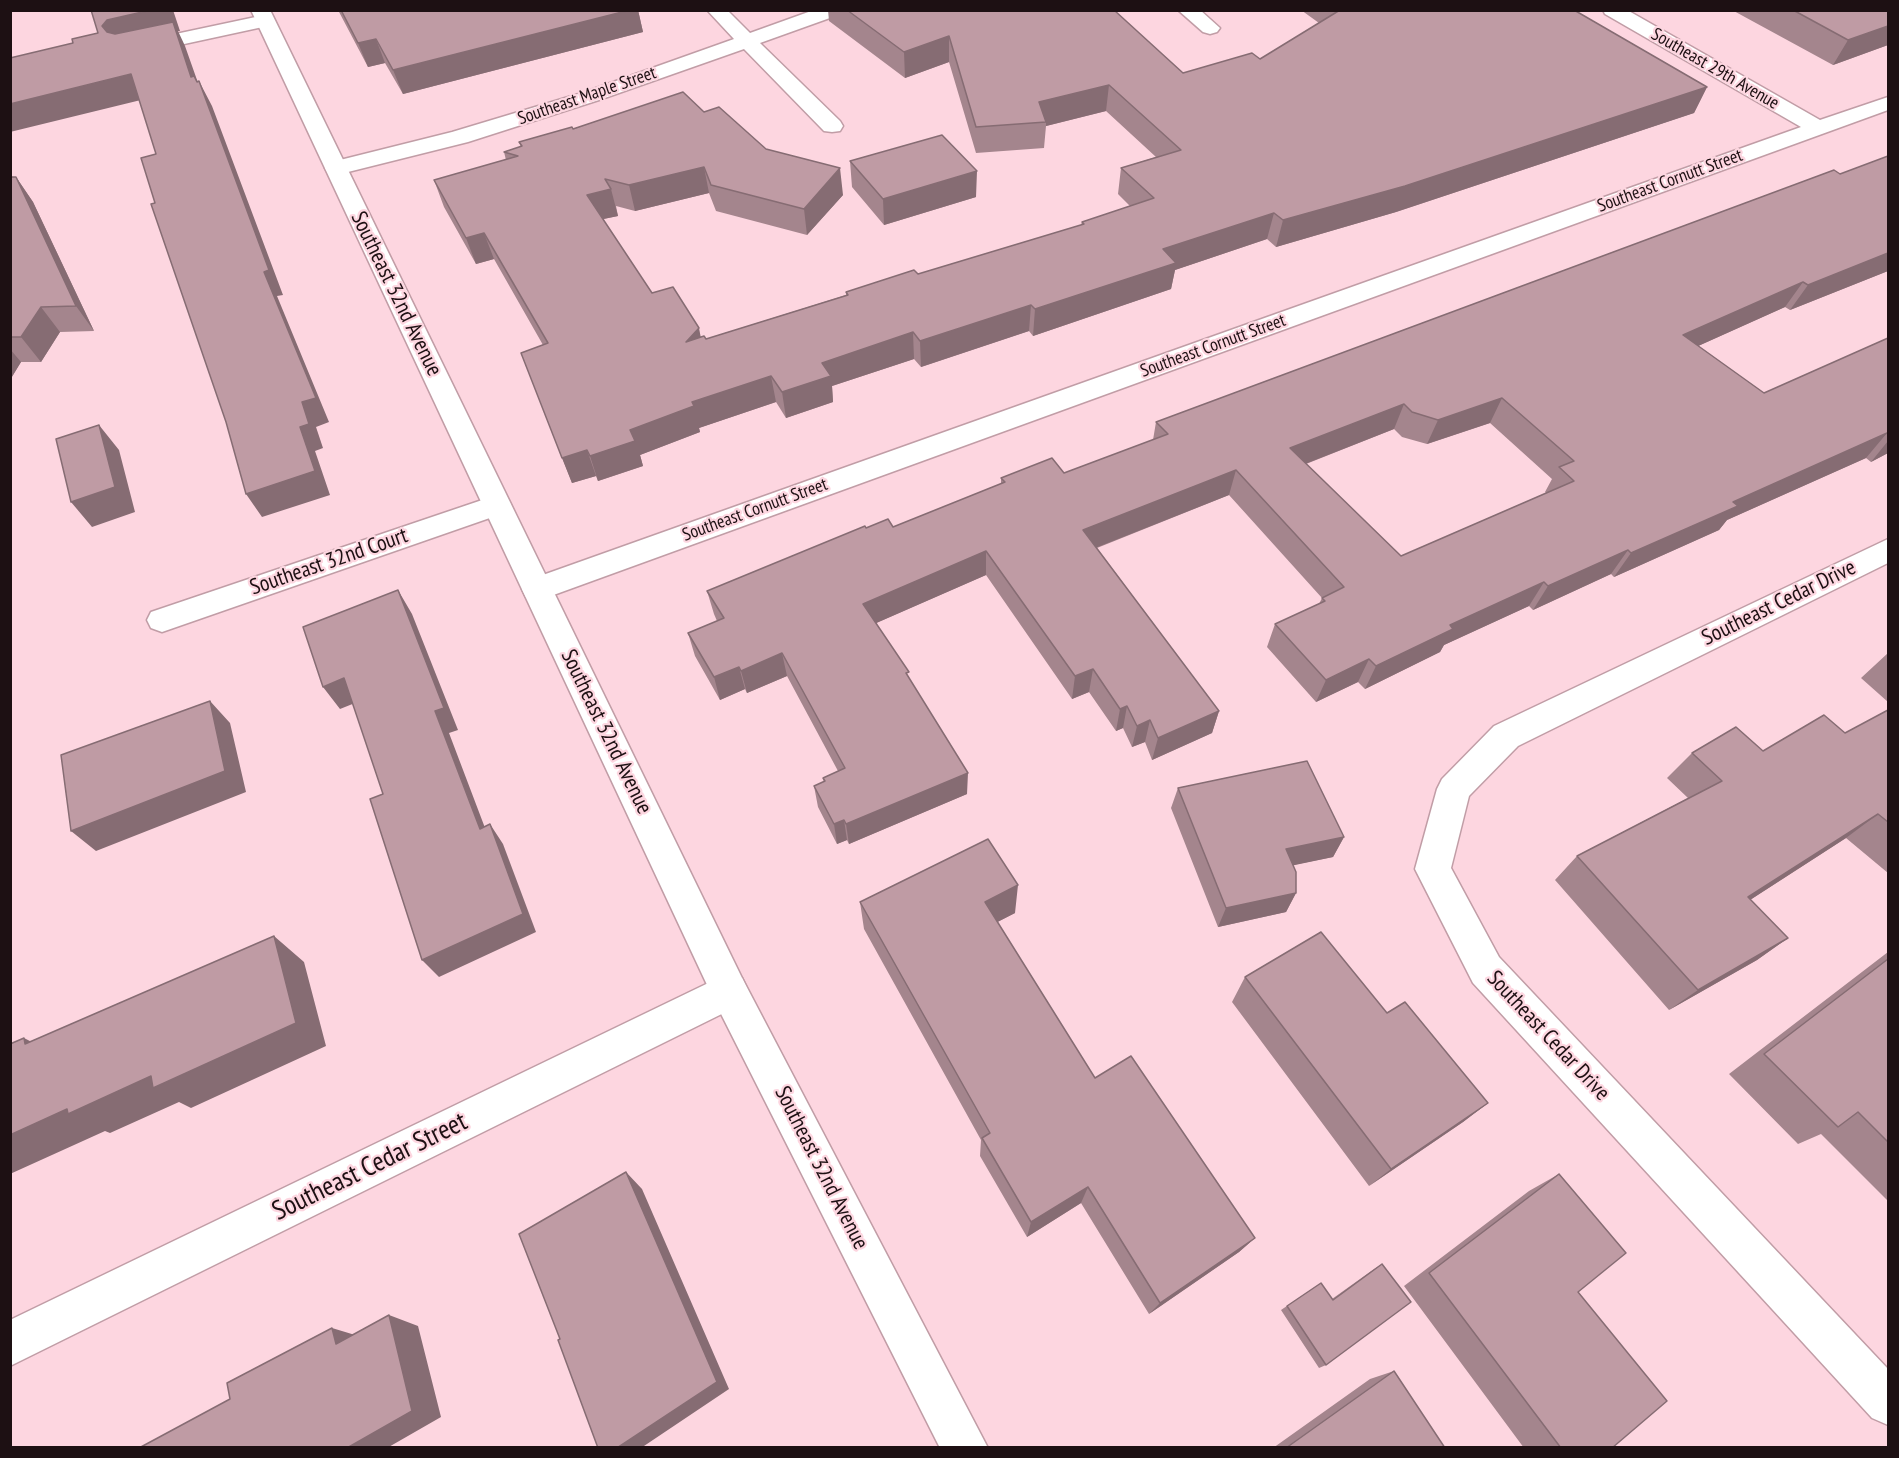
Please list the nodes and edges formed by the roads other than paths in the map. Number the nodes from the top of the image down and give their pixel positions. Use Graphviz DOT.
graph roads {
  1 [pos="716,10"];
  2 [pos="834,10"];
  3 [pos="1187,10"];
  4 [pos="1612,10"];
  5 [pos="262,16"];
  6 [pos="1210,28"];
  7 [pos="745,41"];
  8 [pos="128,50"];
  9 [pos="1888,104"];
  10 [pos="832,126"];
  11 [pos="1818,128"];
  12 [pos="336,168"];
  13 [pos="497,505"];
  14 [pos="1888,550"];
  15 [pos="537,589"];
  16 [pos="162,620"];
  17 [pos="729,991"];
  18 [pos="10,1344"];
  19 [pos="1888,1402"];
  20 [pos="964,1448"];
  1 -- 7 [label="street"];
  2 -- 7 [label="street, Southeast Maple Street"];
  3 -- 6 [label="street"];
  4 -- 11 [label="street, Southeast 29th Avenue"];
  5 -- 8 [label="street"];
  5 -- 12 [label="street, Southeast 32nd Avenue"];
  7 -- 10 [label="street"];
  7 -- 12 [label="street, Southeast Maple Street"];
  9 -- 11 [label="street, Southeast Cornutt Street"];
  11 -- 15 [label="street, Southeast Cornutt Street"];
  12 -- 13 [label="street, Southeast 32nd Avenue"];
  13 -- 15 [label="street, Southeast 32nd Avenue"];
  13 -- 16 [label="street, Southeast 32nd Court"];
  14 -- 19 [label="street, Southeast Cedar Drive"];
  15 -- 17 [label="street, Southeast 32nd Avenue"];
  17 -- 18 [label="street, Southeast Cedar Street"];
  17 -- 20 [label="street, Southeast 32nd Avenue"];
}
